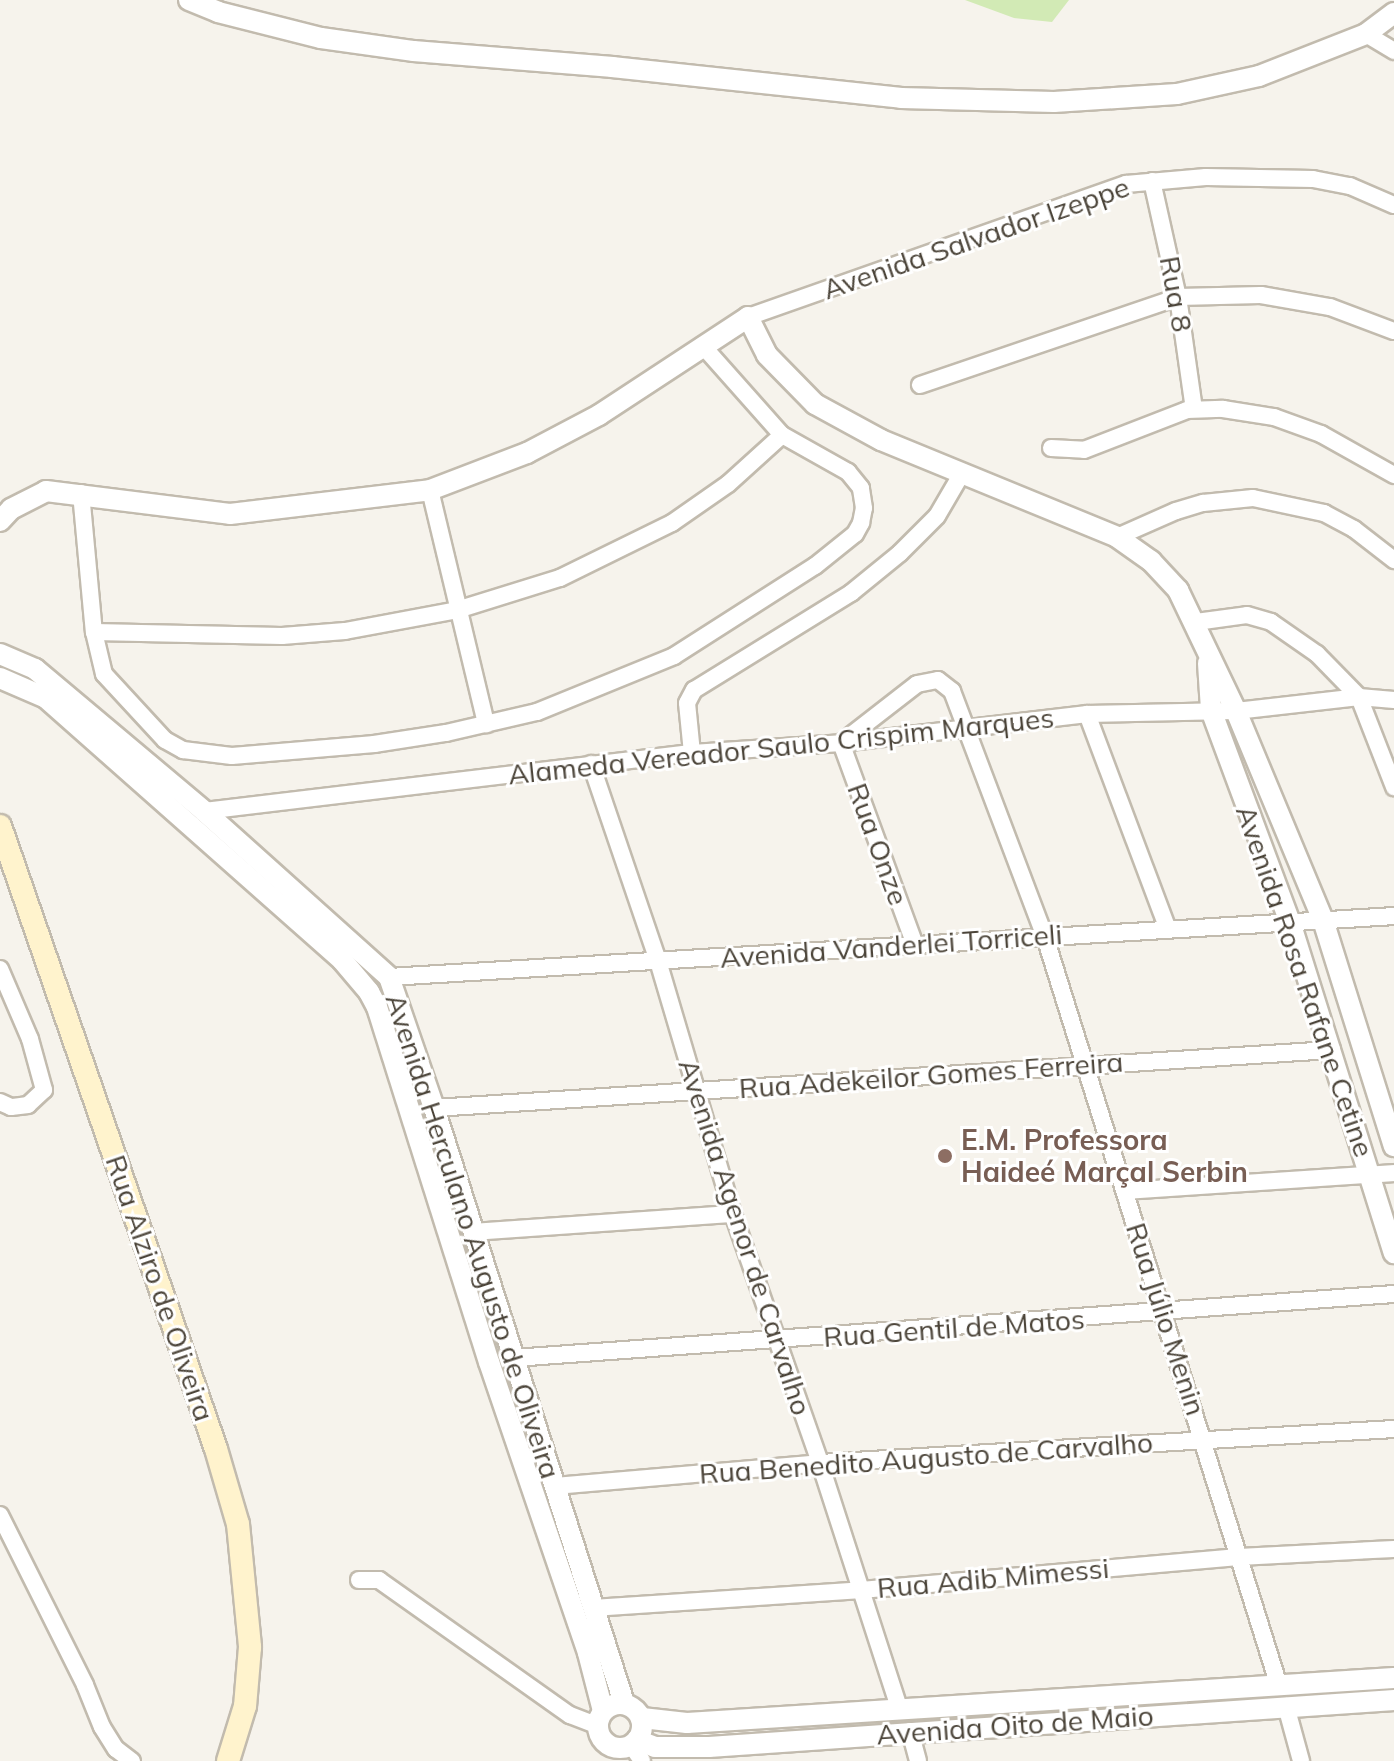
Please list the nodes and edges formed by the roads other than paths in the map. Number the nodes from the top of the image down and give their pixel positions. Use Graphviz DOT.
graph roads {
  1 [pos="189,0"];
  2 [pos="1394,13"];
  3 [pos="1366,34"];
  4 [pos="1394,51"];
  5 [pos="1152,181"];
  6 [pos="1394,205"];
  7 [pos="1178,297"];
  8 [pos="748,317"];
  9 [pos="1394,331"];
  10 [pos="702,345"];
  11 [pos="920,385"];
  12 [pos="1194,409"];
  13 [pos="782,435"];
  14 [pos="1051,448"];
  15 [pos="961,475"];
  16 [pos="1394,475"];
  17 [pos="430,490"];
  18 [pos="81,493"];
  19 [pos="0,521"];
  20 [pos="1117,537"];
  21 [pos="1394,560"];
  22 [pos="457,610"];
  23 [pos="1196,622"];
  24 [pos="94,632"];
  25 [pos="0,654"];
  26 [pos="1207,654"];
  27 [pos="0,678"];
  28 [pos="1359,697"];
  29 [pos="1394,700"];
  30 [pos="1211,710"];
  31 [pos="1236,711"];
  32 [pos="1087,714"];
  33 [pos="486,724"];
  34 [pos="966,727"];
  35 [pos="841,743"];
  36 [pos="692,753"];
  37 [pos="591,764"];
  38 [pos="1394,787"];
  39 [pos="204,811"];
  40 [pos="0,826"];
  41 [pos="1394,916"];
  42 [pos="1323,920"];
  43 [pos="1290,922"];
  44 [pos="1168,929"];
  45 [pos="1045,937"];
  46 [pos="915,945"];
  47 [pos="658,961"];
  48 [pos="0,969"];
  49 [pos="389,977"];
  50 [pos="363,982"];
  51 [pos="1332,1050"];
  52 [pos="1085,1065"];
  53 [pos="694,1091"];
  54 [pos="0,1102"];
  55 [pos="434,1108"];
  56 [pos="1394,1146"];
  57 [pos="1394,1173"];
  58 [pos="1370,1174"];
  59 [pos="1125,1191"];
  60 [pos="733,1214"];
  61 [pos="473,1232"];
  62 [pos="1394,1253"];
  63 [pos="1394,1294"];
  64 [pos="1164,1313"];
  65 [pos="776,1340"];
  66 [pos="514,1358"];
  67 [pos="1394,1429"];
  68 [pos="1204,1439"];
  69 [pos="820,1463"];
  70 [pos="554,1486"];
  71 [pos="0,1515"];
  72 [pos="1394,1549"];
  73 [pos="1239,1557"];
  74 [pos="359,1580"];
  75 [pos="861,1590"];
  76 [pos="593,1608"];
  77 [pos="1394,1678"];
  78 [pos="1279,1686"];
  79 [pos="1394,1700"];
  80 [pos="624,1703"];
  81 [pos="1286,1706"];
  82 [pos="900,1710"];
  83 [pos="642,1718"];
  84 [pos="600,1719"];
  85 [pos="910,1731"];
  86 [pos="637,1749"];
  87 [pos="132,1761"];
  88 [pos="228,1761"];
  89 [pos="918,1761"];
  90 [pos="1301,1761"];
  1 -- 3 [label="street"];
  2 -- 3 [label="street"];
  3 -- 4 [label="street"];
  5 -- 6 [label="street, Avenida Salvador Izeppe"];
  5 -- 7 [label="street, Rua 8"];
  5 -- 8 [label="street, Avenida Salvador Izeppe"];
  7 -- 9 [label="street"];
  7 -- 11 [label="street"];
  7 -- 12 [label="street, Rua 8"];
  8 -- 10 [label="street"];
  8 -- 15 [label="street"];
  10 -- 13 [label="street"];
  10 -- 17 [label="street"];
  12 -- 14 [label="street"];
  12 -- 16 [label="street"];
  13 -- 22 [label="street"];
  13 -- 33 [label="street"];
  15 -- 20 [label="street"];
  15 -- 36 [label="street"];
  17 -- 18 [label="street"];
  17 -- 22 [label="street"];
  18 -- 19 [label="street"];
  18 -- 24 [label="street"];
  20 -- 21 [label="street"];
  20 -- 23 [label="street"];
  22 -- 24 [label="street"];
  22 -- 33 [label="street"];
  23 -- 26 [label="street"];
  23 -- 28 [label="street"];
  24 -- 33 [label="street"];
  25 -- 39 [label="street, Avenida Herculano Augusto de Oliveira"];
  26 -- 30 [label="street, Avenida Rosa Rafane Cetine"];
  26 -- 31 [label="street, Avenida Rosa Rafane Cetine"];
  27 -- 50 [label="street, Avenida Herculano Augusto de Oliveira"];
  28 -- 29 [label="street, Alameda Vereador Saulo Crispim Marques"];
  28 -- 31 [label="street, Alameda Vereador Saulo Crispim Marques"];
  28 -- 38 [label="street"];
  30 -- 31 [label="street, Alameda Vereador Saulo Crispim Marques"];
  30 -- 32 [label="street, Alameda Vereador Saulo Crispim Marques"];
  30 -- 43 [label="street, Avenida Rosa Rafane Cetine"];
  31 -- 42 [label="street, Avenida Rosa Rafane Cetine"];
  32 -- 34 [label="street, Alameda Vereador Saulo Crispim Marques"];
  32 -- 44 [label="street"];
  34 -- 35 [label="street, Alameda Vereador Saulo Crispim Marques"];
  34 -- 35 [label="street, Rua Júlio Menin"];
  34 -- 45 [label="street, Rua Júlio Menin"];
  35 -- 36 [label="street, Alameda Vereador Saulo Crispim Marques"];
  35 -- 46 [label="street, Rua Onze"];
  36 -- 37 [label="street, Alameda Vereador Saulo Crispim Marques"];
  37 -- 39 [label="street, Alameda Vereador Saulo Crispim Marques"];
  37 -- 47 [label="street, Avenida Agenor de Carvalho"];
  39 -- 49 [label="street, Avenida Herculano Augusto de Oliveira"];
  40 -- 88 [label="main road, Rua Alziro de Oliveira"];
  41 -- 42 [label="street, Avenida Vanderlei Torriceli"];
  42 -- 43 [label="street, Avenida Vanderlei Torriceli"];
  42 -- 56 [label="street, Avenida Rosa Rafane Cetine"];
  43 -- 44 [label="street, Avenida Vanderlei Torriceli"];
  43 -- 51 [label="street, Avenida Rosa Rafane Cetine"];
  44 -- 45 [label="street, Avenida Vanderlei Torriceli"];
  45 -- 46 [label="street, Avenida Vanderlei Torriceli"];
  45 -- 52 [label="street, Rua Júlio Menin"];
  46 -- 47 [label="street, Avenida Vanderlei Torriceli"];
  47 -- 49 [label="street, Avenida Vanderlei Torriceli"];
  47 -- 53 [label="street, Avenida Agenor de Carvalho"];
  48 -- 54 [label="street"];
  49 -- 50 [label="street"];
  49 -- 55 [label="street, Avenida Herculano Augusto de Oliveira"];
  50 -- 84 [label="street, Avenida Herculano Augusto de Oliveira"];
  51 -- 52 [label="street, Rua Adekeilor Gomes Ferreira"];
  51 -- 58 [label="street, Avenida Rosa Rafane Cetine"];
  52 -- 53 [label="street, Rua Adekeilor Gomes Ferreira"];
  52 -- 59 [label="street, Rua Júlio Menin"];
  53 -- 55 [label="street, Rua Adekeilor Gomes Ferreira"];
  53 -- 60 [label="street, Avenida Agenor de Carvalho"];
  55 -- 61 [label="street, Avenida Herculano Augusto de Oliveira"];
  57 -- 58 [label="street"];
  58 -- 59 [label="street"];
  58 -- 62 [label="street, Avenida Rosa Rafane Cetine"];
  59 -- 64 [label="street, Rua Júlio Menin"];
  60 -- 61 [label="street"];
  60 -- 65 [label="street, Avenida Agenor de Carvalho"];
  61 -- 66 [label="street, Avenida Herculano Augusto de Oliveira"];
  63 -- 64 [label="street, Rua Gentil de Matos"];
  64 -- 65 [label="street, Rua Gentil de Matos"];
  64 -- 68 [label="street, Rua Júlio Menin"];
  65 -- 66 [label="street, Rua Gentil de Matos"];
  65 -- 69 [label="street, Avenida Agenor de Carvalho"];
  66 -- 70 [label="street, Avenida Herculano Augusto de Oliveira"];
  67 -- 68 [label="street, Rua Benedito Augusto de Carvalho"];
  68 -- 69 [label="street, Rua Benedito Augusto de Carvalho"];
  68 -- 73 [label="street, Rua Júlio Menin"];
  69 -- 70 [label="street, Rua Benedito Augusto de Carvalho"];
  69 -- 75 [label="street, Avenida Agenor de Carvalho"];
  70 -- 76 [label="street, Avenida Herculano Augusto de Oliveira"];
  71 -- 87 [label="street"];
  72 -- 73 [label="street, Rua Adib Mimessi"];
  73 -- 75 [label="street, Rua Adib Mimessi"];
  73 -- 78 [label="street, Rua Júlio Menin"];
  74 -- 84 [label="street"];
  75 -- 76 [label="street, Rua Adib Mimessi"];
  75 -- 82 [label="street, Avenida Agenor de Carvalho"];
  76 -- 80 [label="street, Avenida Herculano Augusto de Oliveira"];
  77 -- 78 [label="street, Avenida Oito de Maio"];
  78 -- 82 [label="street, Avenida Oito de Maio"];
  79 -- 81 [label="street, Avenida Oito de Maio"];
  80 -- 83 [label="street"];
  80 -- 84 [label="street"];
  81 -- 85 [label="street, Avenida Oito de Maio"];
  81 -- 90 [label="street"];
  82 -- 83 [label="street, Avenida Oito de Maio"];
  83 -- 86 [label="street"];
  84 -- 86 [label="street, Avenida Oito de Maio"];
  85 -- 86 [label="street, Avenida Oito de Maio"];
  85 -- 89 [label="street"];
}
